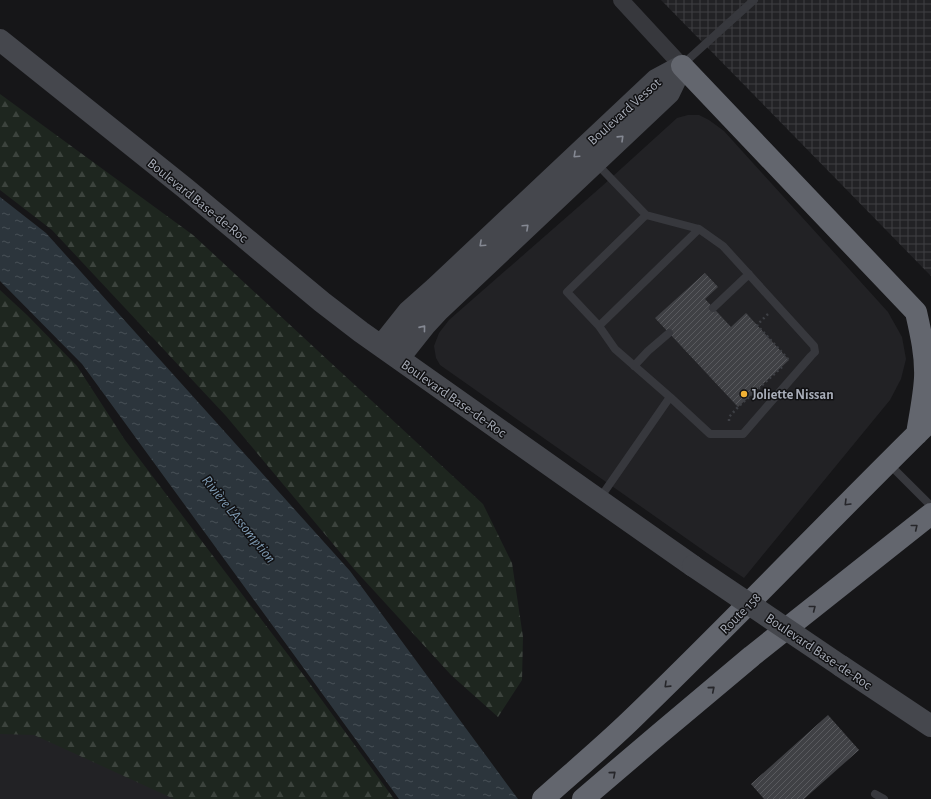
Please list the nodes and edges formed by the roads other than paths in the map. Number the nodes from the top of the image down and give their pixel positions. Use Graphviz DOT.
graph roads {
  1 [pos="621,0"];
  2 [pos="754,0"];
  3 [pos="0,40"];
  4 [pos="682,66"];
  5 [pos="596,162"];
  6 [pos="646,215"];
  7 [pos="700,229"];
  8 [pos="748,274"];
  9 [pos="713,308"];
  10 [pos="924,314"];
  11 [pos="599,326"];
  12 [pos="669,333"];
  13 [pos="381,346"];
  14 [pos="399,358"];
  15 [pos="634,366"];
  16 [pos="670,397"];
  17 [pos="924,427"];
  18 [pos="887,463"];
  19 [pos="598,500"];
  20 [pos="931,506"];
  21 [pos="931,514"];
  22 [pos="931,726"];
  23 [pos="551,792"];
  24 [pos="875,794"];
  25 [pos="584,799"];
  26 [pos="884,799"];
  1 -- 4 [label="street"];
  2 -- 4 [label="lane"];
  3 -- 13 [label="street, Boulevard Base-de-Roc"];
  5 -- 4 [label="street, Boulevard Vessot, one-way"];
  4 -- 10 [label="highway"];
  4 -- 13 [label="street, Boulevard Vessot, one-way"];
  5 -- 6 [label="lane"];
  14 -- 5 [label="street, Boulevard Vessot, one-way"];
  6 -- 7 [label="lane"];
  6 -- 11 [label="lane"];
  7 -- 8 [label="lane"];
  7 -- 11 [label="lane"];
  8 -- 9 [label="lane"];
  8 -- 16 [label="lane"];
  10 -- 17 [label="highway"];
  11 -- 15 [label="lane"];
  12 -- 15 [label="lane"];
  13 -- 14 [label="street, Boulevard Base-de-Roc"];
  14 -- 19 [label="street, Boulevard Base-de-Roc"];
  15 -- 16 [label="lane"];
  16 -- 19 [label="lane"];
  17 -- 18 [label="highway, Route 158"];
  18 -- 20 [label="lane"];
  18 -- 23 [label="highway, Route 158, one-way"];
  19 -- 22 [label="street, Boulevard Base-de-Roc, bridge"];
  25 -- 21 [label="highway, one-way"];
  24 -- 26 [label="lane"];
}
